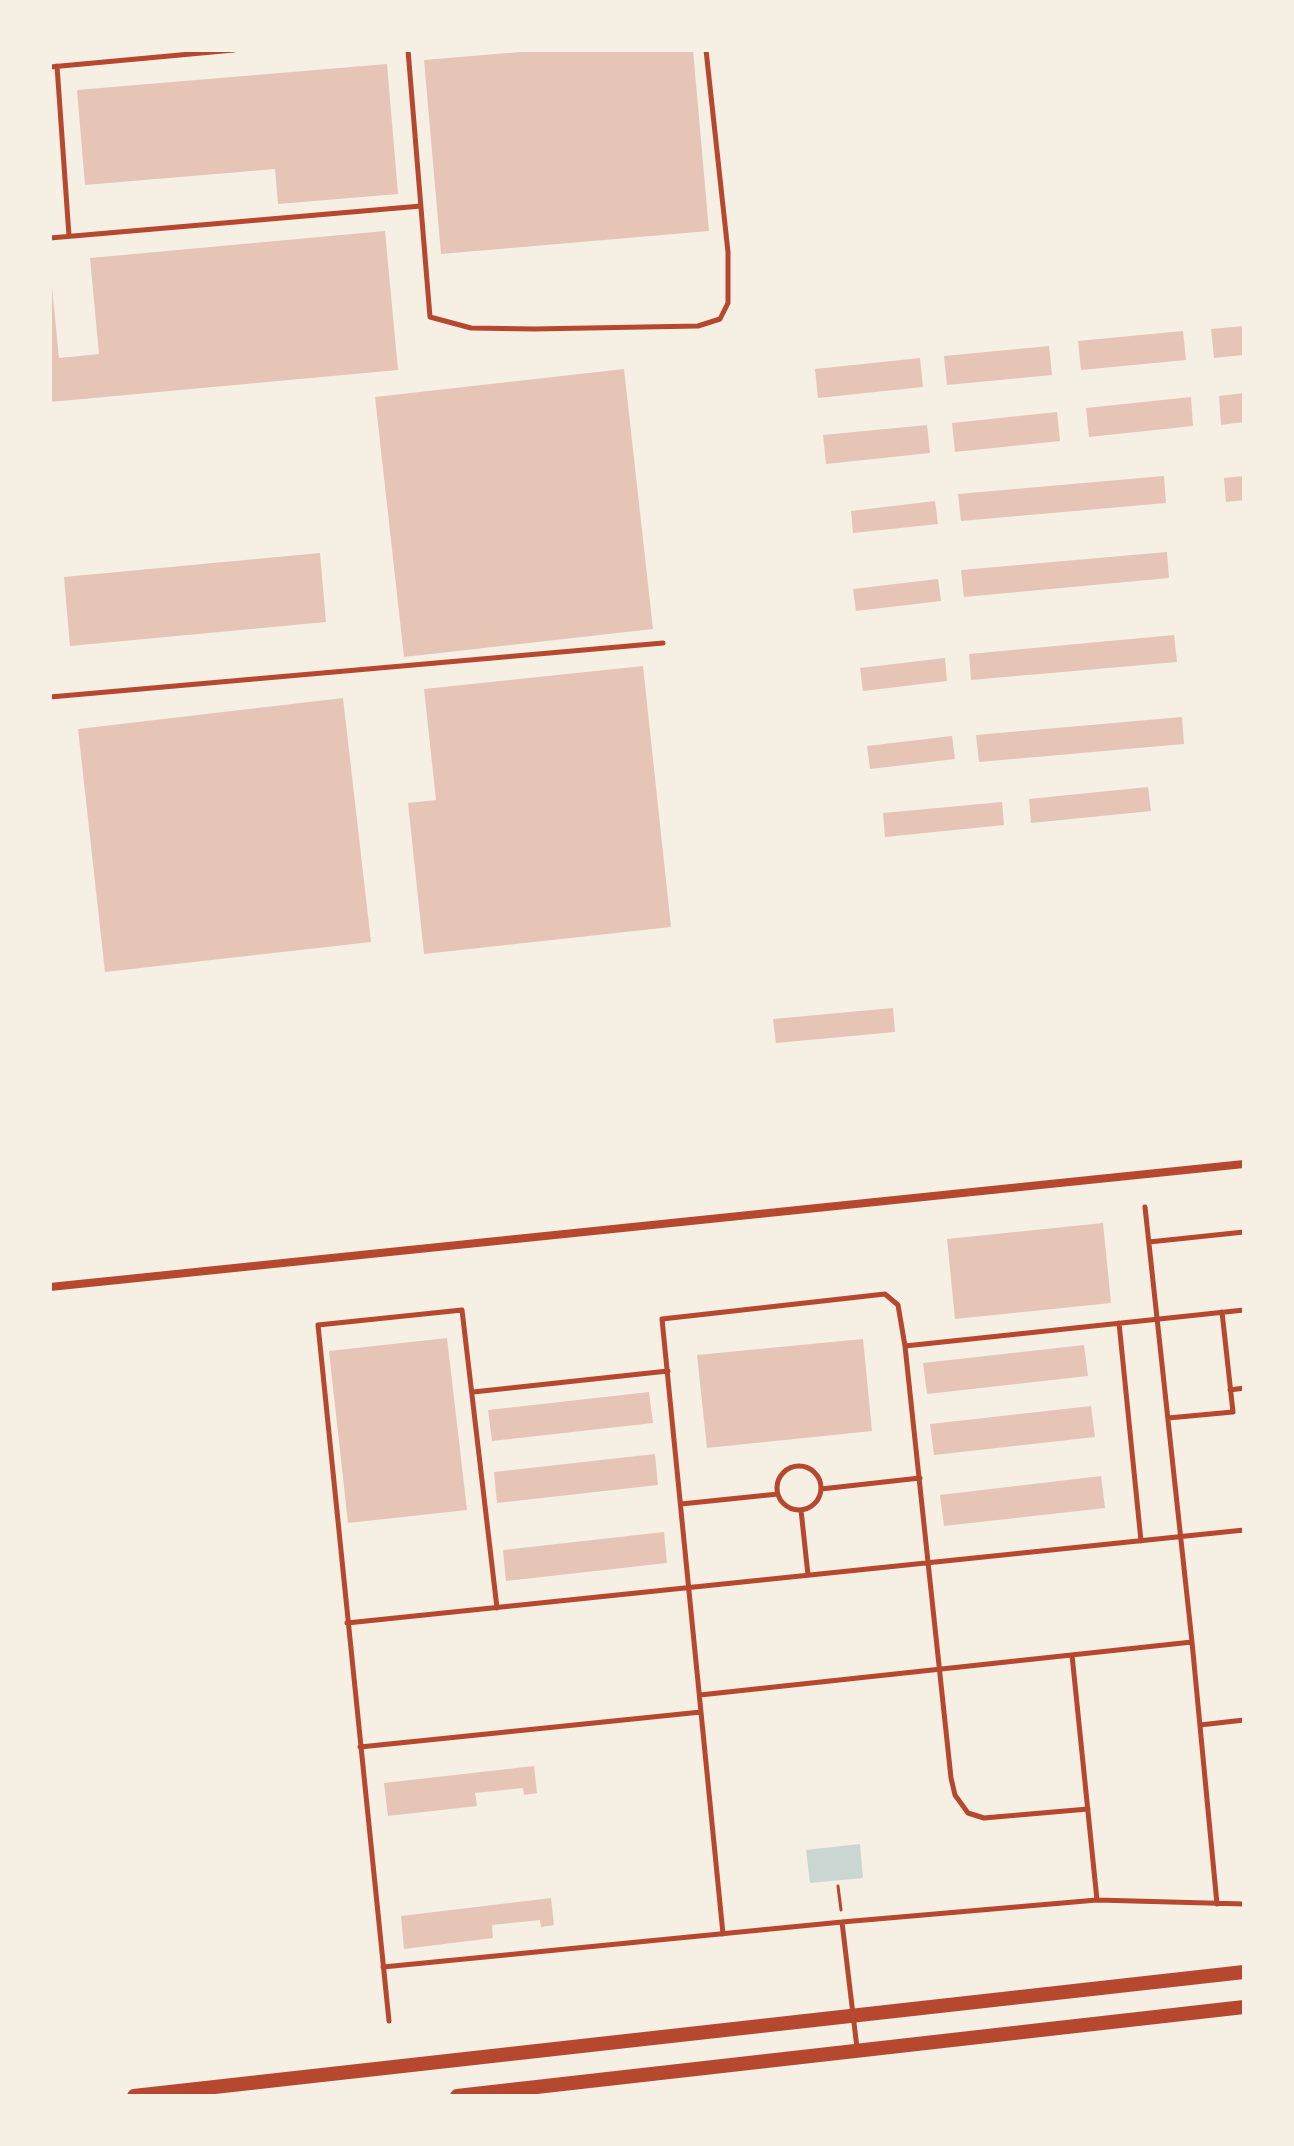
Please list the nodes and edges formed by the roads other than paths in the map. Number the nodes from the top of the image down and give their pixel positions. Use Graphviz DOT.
graph roads {
  1 [pos="234,50"];
  2 [pos="408,50"];
  3 [pos="706,50"];
  4 [pos="54,66"];
  5 [pos="421,206"];
  6 [pos="69,236"];
  7 [pos="50,238"];
  8 [pos="663,643"];
  9 [pos="50,697"];
  10 [pos="1244,1164"];
  11 [pos="1145,1207"];
  12 [pos="1244,1232"];
  13 [pos="1149,1242"];
  14 [pos="50,1287"];
  15 [pos="1244,1310"];
  16 [pos="1222,1312"];
  17 [pos="1157,1319"];
  18 [pos="1119,1323"];
  19 [pos="905,1346"];
  20 [pos="668,1371"];
  21 [pos="1244,1388"];
  22 [pos="1230,1390"];
  23 [pos="473,1392"];
  24 [pos="1168,1418"];
  25 [pos="920,1478"];
  26 [pos="821,1489"];
  27 [pos="778,1494"];
  28 [pos="681,1504"];
  29 [pos="801,1510"];
  30 [pos="1244,1530"];
  31 [pos="1181,1536"];
  32 [pos="1141,1541"];
  33 [pos="928,1563"];
  34 [pos="808,1575"];
  35 [pos="689,1588"];
  36 [pos="497,1608"];
  37 [pos="347,1623"];
  38 [pos="1192,1642"];
  39 [pos="1072,1655"];
  40 [pos="940,1669"];
  41 [pos="700,1695"];
  42 [pos="701,1712"];
  43 [pos="1244,1720"];
  44 [pos="1200,1725"];
  45 [pos="360,1747"];
  46 [pos="1088,1809"];
  47 [pos="1097,1900"];
  48 [pos="1217,1904"];
  49 [pos="1244,1904"];
  50 [pos="842,1922"];
  51 [pos="723,1934"];
  52 [pos="383,1967"];
  53 [pos="1244,1972"];
  54 [pos="1244,2007"];
  55 [pos="853,2014"];
  56 [pos="389,2021"];
  57 [pos="858,2051"];
  58 [pos="134,2096"];
  59 [pos="457,2096"];
  1 -- 4 [label="lane"];
  2 -- 5 [label="lane"];
  3 -- 5 [label="lane"];
  4 -- 6 [label="lane"];
  5 -- 6 [label="lane"];
  6 -- 7 [label="lane"];
  8 -- 9 [label="lane"];
  10 -- 14 [label="street"];
  11 -- 13 [label="lane"];
  12 -- 13 [label="lane"];
  13 -- 17 [label="lane"];
  15 -- 16 [label="lane"];
  16 -- 17 [label="lane"];
  16 -- 22 [label="lane"];
  17 -- 18 [label="lane"];
  17 -- 24 [label="lane"];
  18 -- 19 [label="lane"];
  18 -- 32 [label="lane"];
  19 -- 20 [label="lane"];
  19 -- 25 [label="lane"];
  20 -- 23 [label="lane"];
  20 -- 28 [label="lane"];
  21 -- 22 [label="lane"];
  22 -- 24 [label="lane"];
  23 -- 36 [label="lane"];
  23 -- 37 [label="lane"];
  24 -- 31 [label="lane"];
  25 -- 26 [label="lane"];
  25 -- 33 [label="lane"];
  26 -- 27 [label="lane"];
  26 -- 29 [label="lane"];
  27 -- 28 [label="lane"];
  27 -- 29 [label="lane"];
  28 -- 35 [label="lane"];
  29 -- 34 [label="lane"];
  30 -- 31 [label="lane"];
  31 -- 32 [label="lane"];
  31 -- 38 [label="lane"];
  32 -- 33 [label="lane"];
  33 -- 34 [label="lane"];
  33 -- 40 [label="lane"];
  34 -- 35 [label="lane"];
  35 -- 36 [label="lane"];
  35 -- 41 [label="lane"];
  36 -- 37 [label="lane"];
  37 -- 45 [label="lane"];
  38 -- 39 [label="lane"];
  38 -- 44 [label="lane"];
  39 -- 40 [label="lane"];
  39 -- 46 [label="lane"];
  40 -- 41 [label="lane"];
  40 -- 46 [label="lane"];
  41 -- 42 [label="lane"];
  42 -- 45 [label="lane"];
  42 -- 51 [label="lane"];
  43 -- 44 [label="lane"];
  44 -- 48 [label="lane"];
  45 -- 52 [label="lane"];
  46 -- 47 [label="lane"];
  47 -- 48 [label="lane"];
  47 -- 50 [label="lane"];
  48 -- 49 [label="lane"];
  50 -- 51 [label="lane"];
  50 -- 55 [label="lane"];
  51 -- 52 [label="lane"];
  52 -- 56 [label="lane"];
  53 -- 55 [label="main road"];
  54 -- 57 [label="main road"];
  55 -- 57 [label="lane"];
  55 -- 58 [label="main road"];
  57 -- 59 [label="main road"];
}
